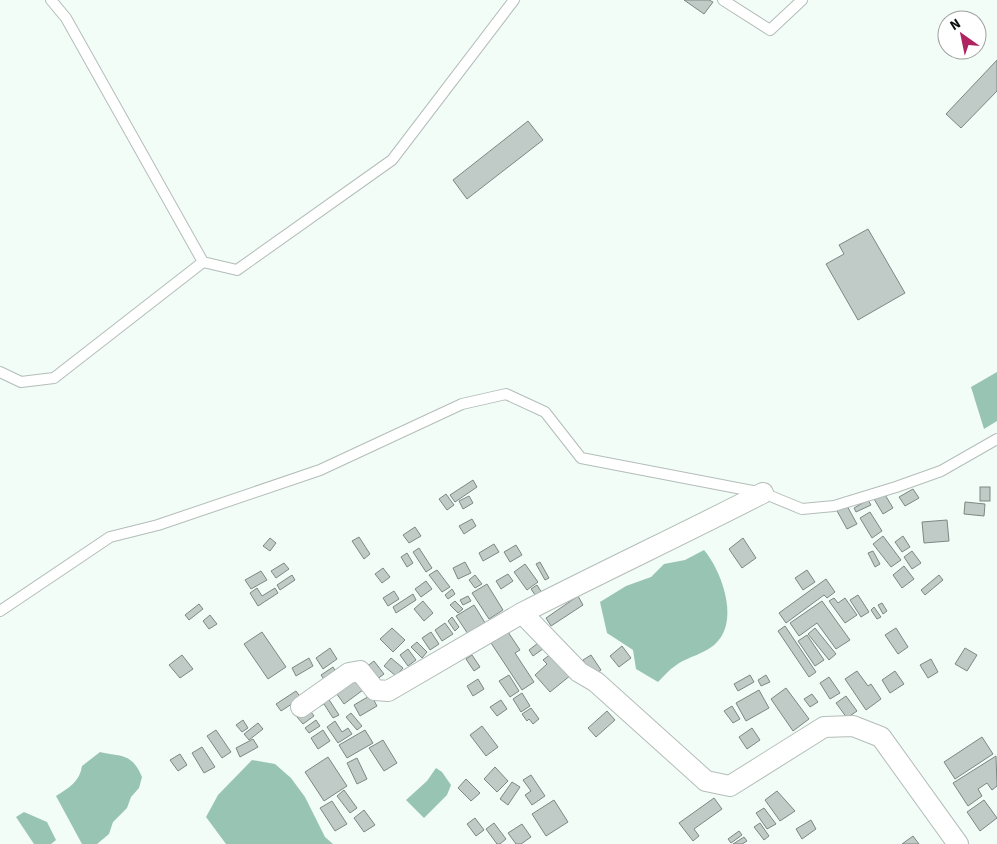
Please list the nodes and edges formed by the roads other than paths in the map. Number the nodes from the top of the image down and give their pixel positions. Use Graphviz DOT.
graph roads {
  1 [pos="51,0"];
  2 [pos="514,0"];
  3 [pos="723,0"];
  4 [pos="802,0"];
  5 [pos="203,262"];
  6 [pos="0,372"];
  7 [pos="997,439"];
  8 [pos="763,493"];
  9 [pos="0,611"];
  10 [pos="522,613"];
  11 [pos="301,706"];
  12 [pos="958,844"];
  1 -- 5 [label="lane"];
  2 -- 5 [label="lane"];
  3 -- 4 [label="lane"];
  5 -- 6 [label="lane"];
  7 -- 8 [label="lane"];
  8 -- 9 [label="lane"];
  8 -- 10 [label="street"];
  10 -- 11 [label="street"];
  10 -- 12 [label="street"];
}
